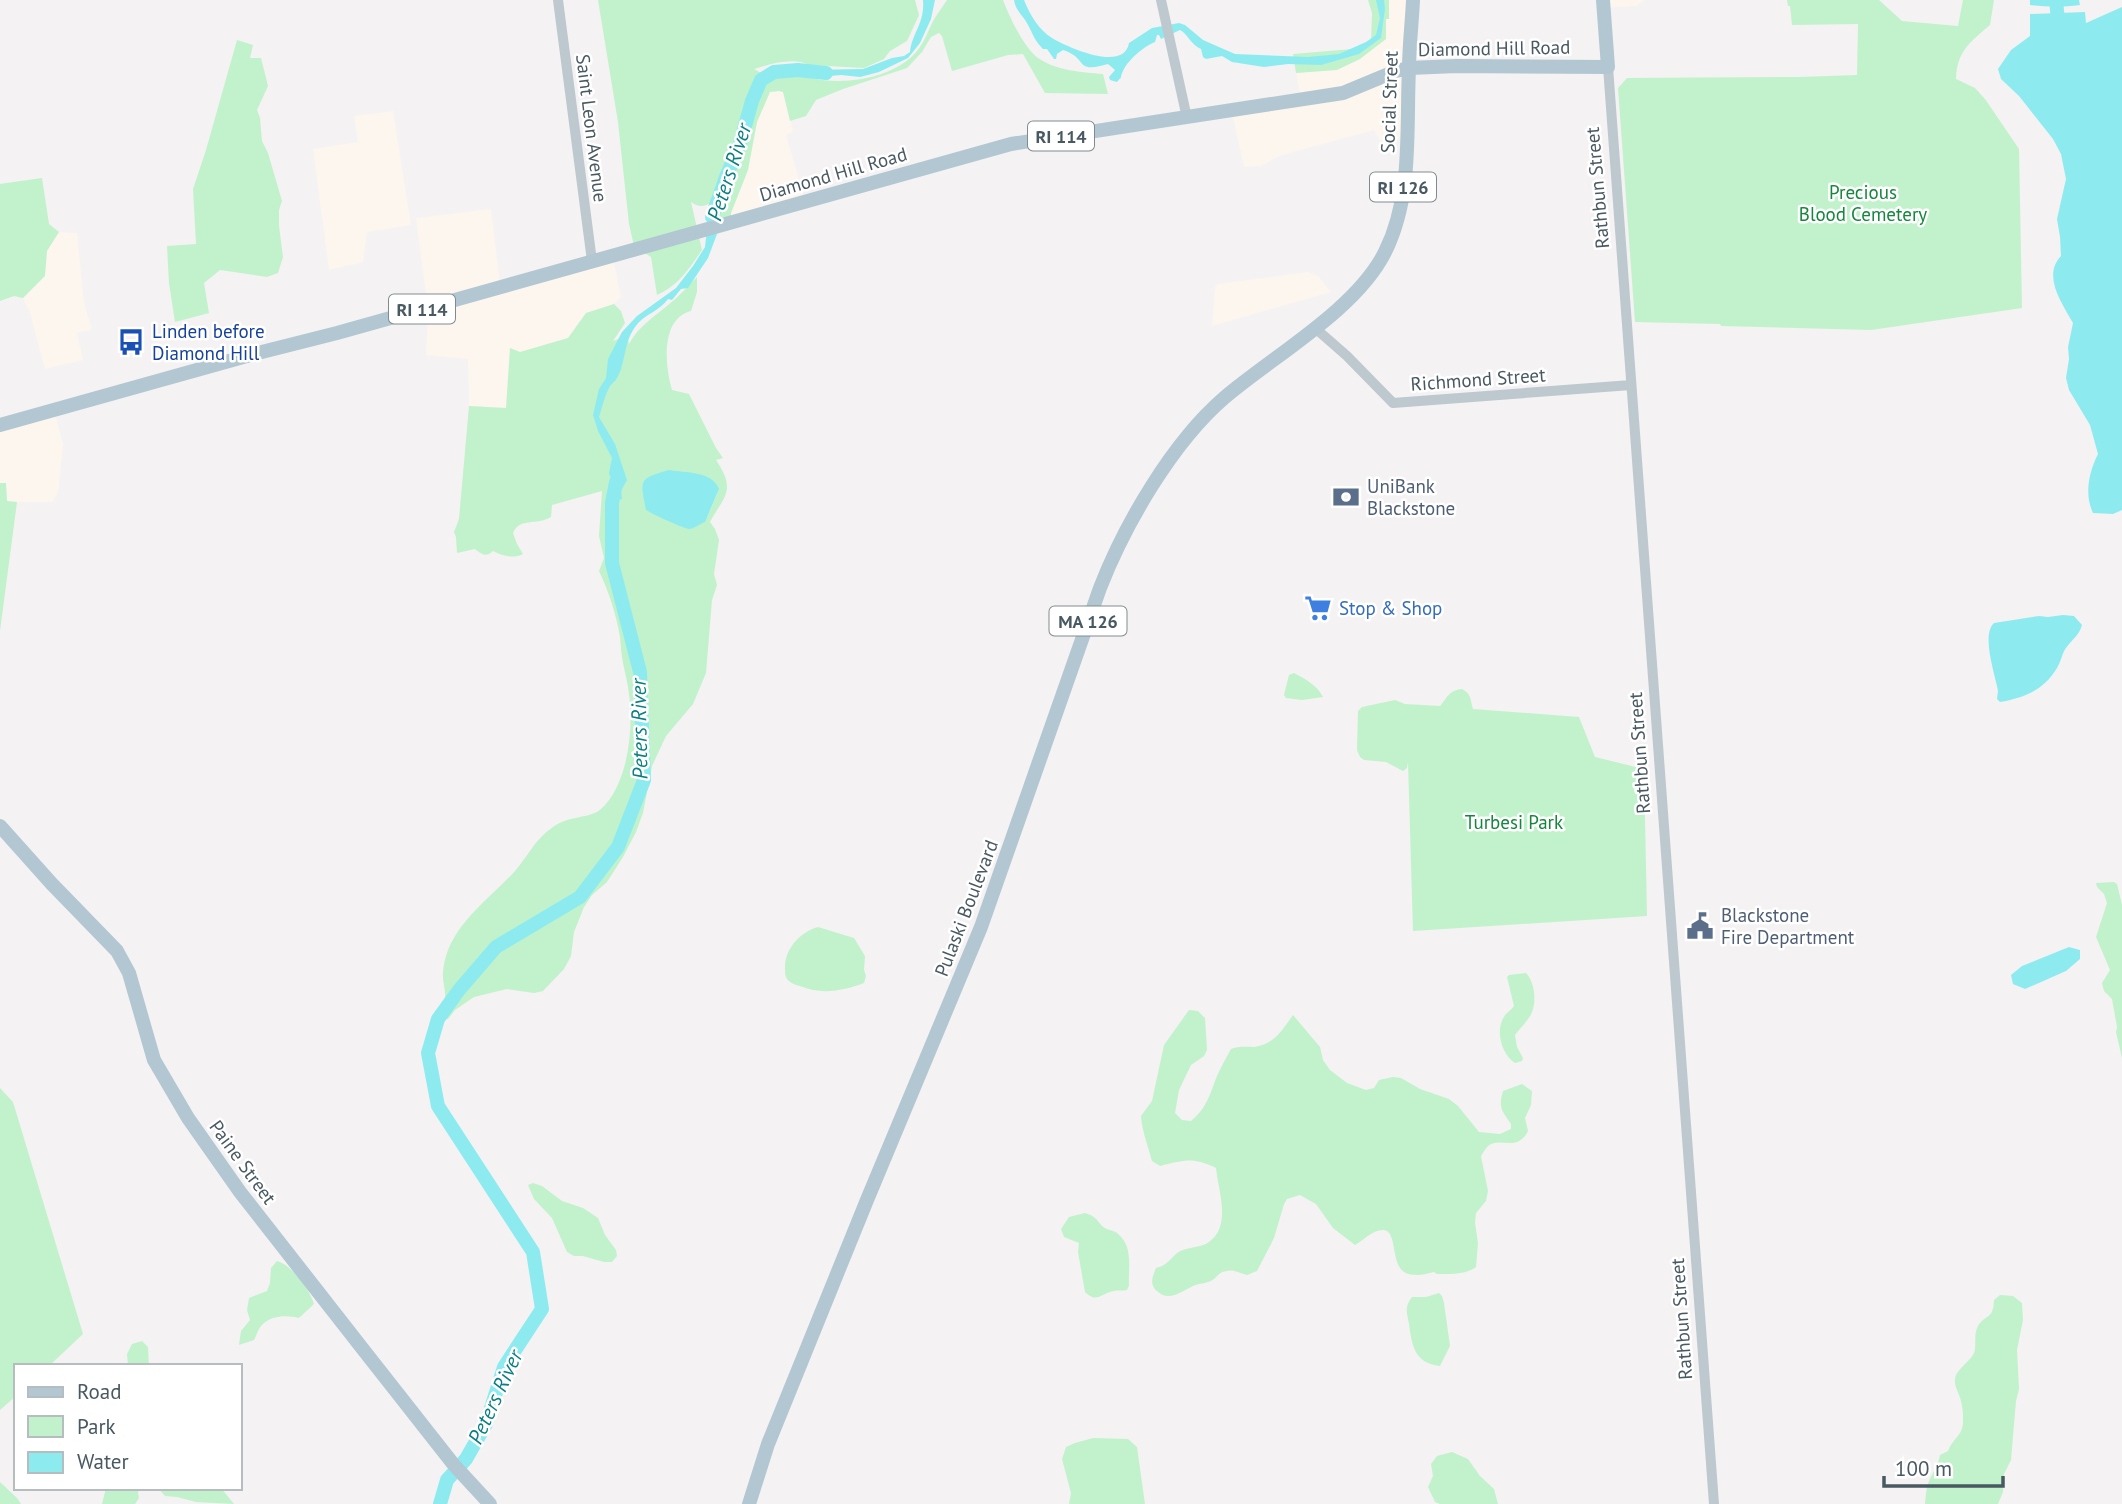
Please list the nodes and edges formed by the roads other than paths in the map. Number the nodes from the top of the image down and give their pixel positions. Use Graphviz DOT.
graph roads {
  1 [pos="558,0"];
  2 [pos="1161,0"];
  3 [pos="1413,0"];
  4 [pos="1603,0"];
  5 [pos="1608,67"];
  6 [pos="1409,68"];
  7 [pos="1187,118"];
  8 [pos="592,261"];
  9 [pos="1355,293"];
  10 [pos="1315,328"];
  11 [pos="1271,362"];
  12 [pos="1631,386"];
  13 [pos="0,425"];
  14 [pos="0,826"];
  15 [pos="490,1504"];
  16 [pos="749,1504"];
  17 [pos="1714,1504"];
  1 -- 8 [label="street, Saint Leon Avenue"];
  2 -- 7 [label="street"];
  3 -- 6 [label="main road, Social Street"];
  4 -- 5 [label="main road, Rathbun Street"];
  5 -- 6 [label="main road, Diamond Hill Road / RI 114"];
  5 -- 12 [label="street, Rathbun Street"];
  6 -- 7 [label="main road, Diamond Hill Road / RI 114"];
  6 -- 9 [label="main road, Social Street / RI 126"];
  7 -- 8 [label="main road, Diamond Hill Road / RI 114"];
  8 -- 13 [label="main road, Diamond Hill Road / RI 114"];
  9 -- 10 [label="main road, Social Street / MA 126"];
  10 -- 11 [label="main road, Social Street / MA 126"];
  10 -- 12 [label="street, Richmond Street"];
  11 -- 16 [label="main road, Pulaski Boulevard / MA 126"];
  12 -- 17 [label="street, Rathbun Street"];
  14 -- 15 [label="main road, Paine Street"];
}
